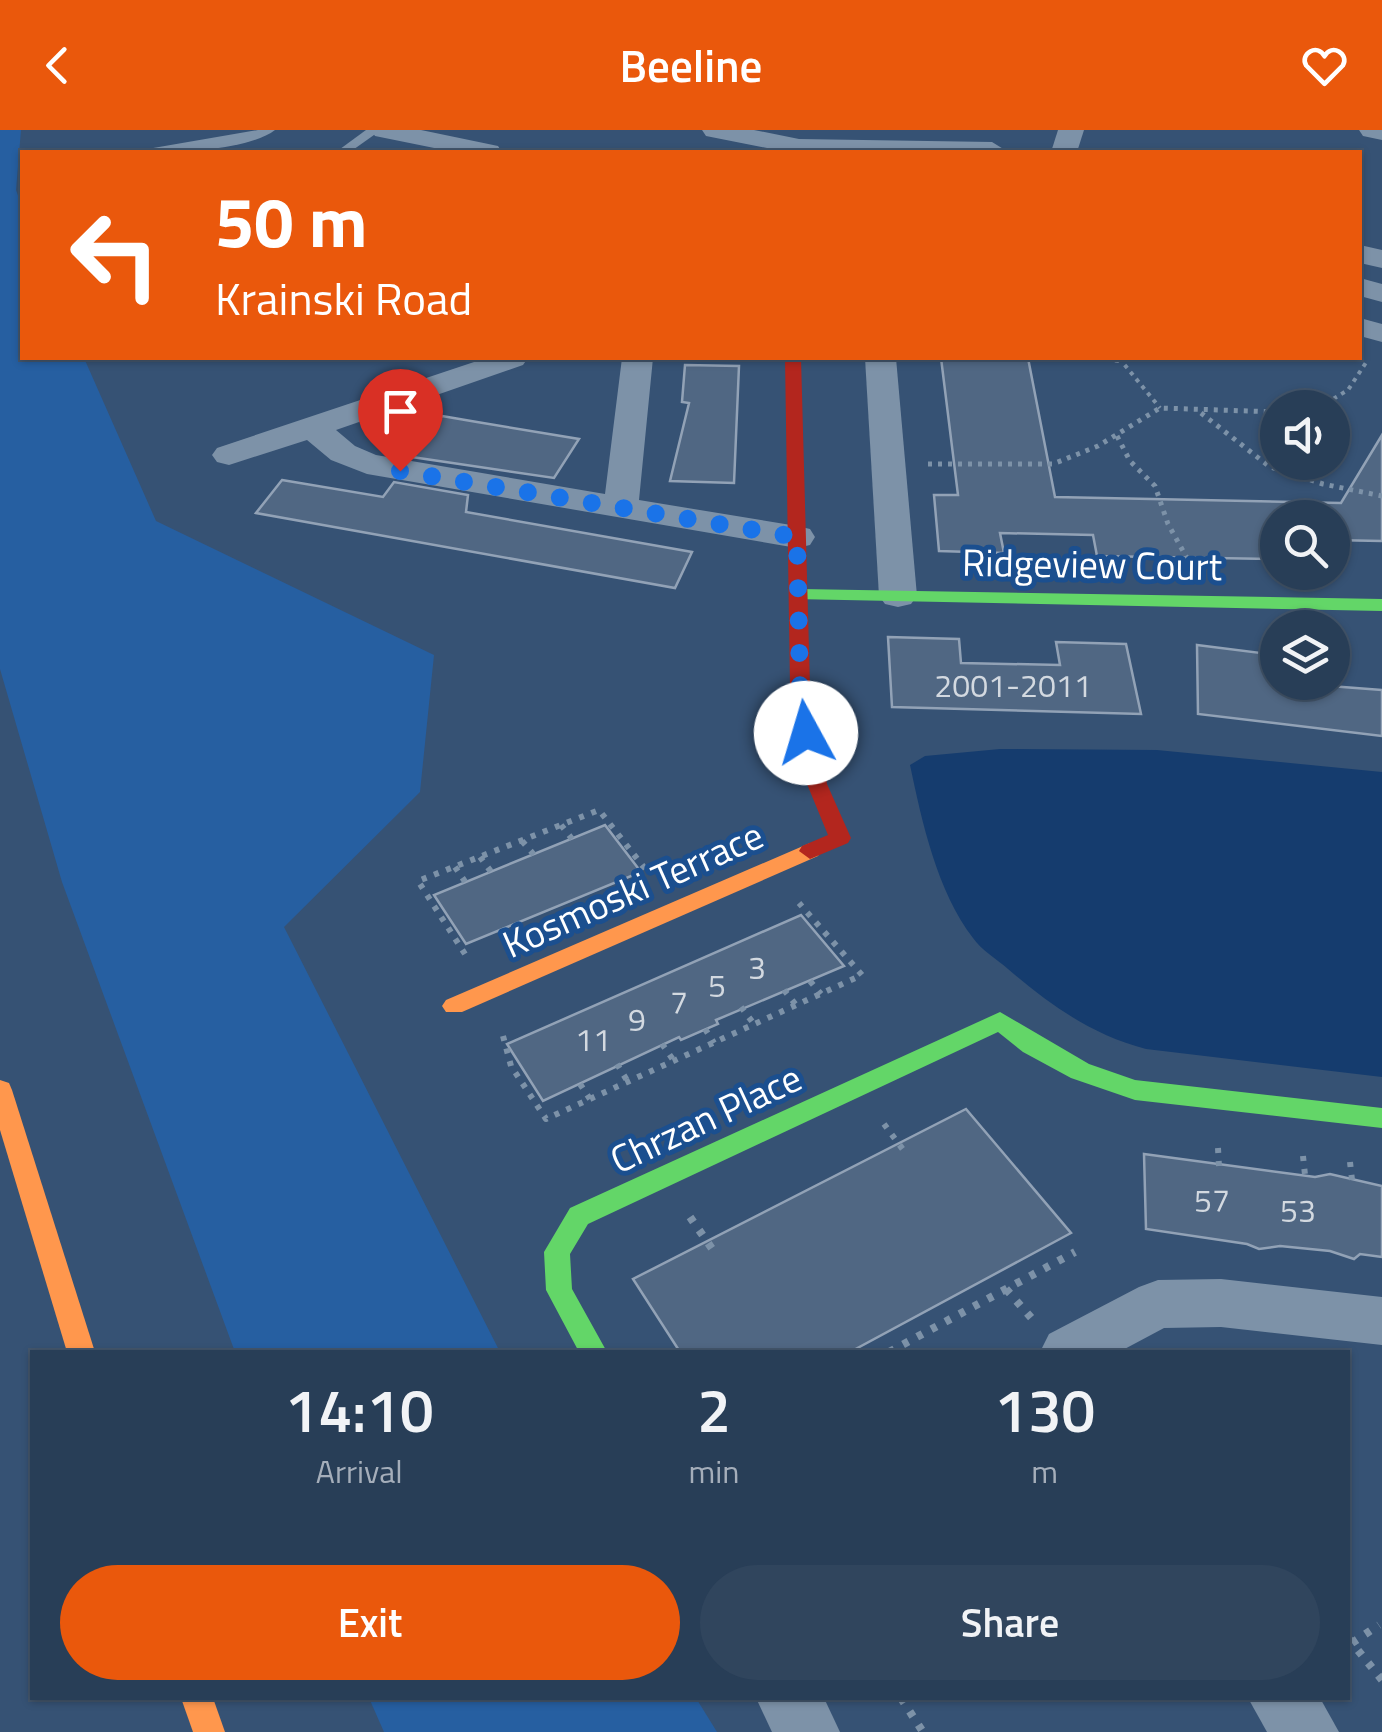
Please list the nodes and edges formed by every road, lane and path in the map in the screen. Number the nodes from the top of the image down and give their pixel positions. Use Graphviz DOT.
graph roads {
  1 [pos="269,130"];
  2 [pos="375,130"];
  3 [pos="384,130"];
  4 [pos="715,130"];
  5 [pos="1372,130"];
  6 [pos="1382,132"];
  7 [pos="928,140"];
  8 [pos="153,150"];
  9 [pos="345,150"];
  10 [pos="479,150"];
  11 [pos="799,150"];
  12 [pos="992,150"];
  13 [pos="1374,331"];
  14 [pos="1362,359"];
  15 [pos="506,360"];
  16 [pos="638,360"];
  17 [pos="793,360"];
  18 [pos="880,360"];
  19 [pos="1121,360"];
  20 [pos="1362,360"];
  21 [pos="1349,390"];
  22 [pos="1160,408"];
  23 [pos="1196,411"];
  24 [pos="1260,412"];
  25 [pos="312,427"];
  26 [pos="1117,436"];
  27 [pos="229,454"];
  28 [pos="888,464"];
  29 [pos="1382,496"];
  30 [pos="621,507"];
  31 [pos="797,537"];
  32 [pos="801,594"];
  33 [pos="898,596"];
  34 [pos="1201,602"];
  35 [pos="1382,605"];
  36 [pos="561,825"];
  37 [pos="572,839"];
  38 [pos="522,840"];
  39 [pos="535,856"];
  40 [pos="480,857"];
  41 [pos="455,866"];
  42 [pos="492,873"];
  43 [pos="652,878"];
  44 [pos="466,883"];
  45 [pos="789,890"];
  46 [pos="467,956"];
  47 [pos="810,981"];
  48 [pos="784,990"];
  49 [pos="821,994"];
  50 [pos="796,1005"];
  51 [pos="454,1006"];
  52 [pos="741,1008"];
  53 [pos="754,1024"];
  54 [pos="498,1028"];
  55 [pos="705,1029"];
  56 [pos="714,1043"];
  57 [pos="662,1044"];
  58 [pos="674,1061"];
  59 [pos="617,1064"];
  60 [pos="628,1082"];
  61 [pos="580,1084"];
  62 [pos="0,1090"];
  63 [pos="590,1100"];
  64 [pos="876,1113"];
  65 [pos="1382,1118"];
  66 [pos="1218,1141"];
  67 [pos="1233,1143"];
  68 [pos="1303,1151"];
  69 [pos="1318,1153"];
  70 [pos="1334,1154"];
  71 [pos="908,1155"];
  72 [pos="1349,1156"];
  73 [pos="1366,1158"];
  74 [pos="1352,1180"];
  75 [pos="683,1206"];
  76 [pos="1075,1252"];
  77 [pos="715,1253"];
  78 [pos="1005,1275"];
  79 [pos="1010,1287"];
  80 [pos="1382,1321"];
  81 [pos="1052,1339"];
  82 [pos="80,1350"];
  83 [pos="592,1350"];
  84 [pos="893,1350"];
  85 [pos="1379,1625"];
  86 [pos="1350,1640"];
  87 [pos="1382,1680"];
  88 [pos="198,1700"];
  89 [pos="789,1700"];
  90 [pos="903,1700"];
  91 [pos="1282,1700"];
  92 [pos="209,1732"];
  93 [pos="808,1732"];
  94 [pos="923,1732"];
  95 [pos="1307,1732"];
  1 -- 8 [label="lane"];
  2 -- 9 [label="lane"];
  3 -- 10 [label="street"];
  4 -- 11 [label="street"];
  5 -- 6 [label="street"];
  7 -- 11 [label="street"];
  7 -- 12 [label="street"];
  13 -- 14 [label="path"];
  15 -- 25 [label="street"];
  16 -- 30 [label="street"];
  17 -- 31 [label="main road"];
  18 -- 28 [label="street"];
  19 -- 22 [label="path"];
  20 -- 21 [label="path"];
  22 -- 23 [label="path"];
  22 -- 26 [label="path"];
  23 -- 24 [label="path"];
  23 -- 29 [label="path"];
  25 -- 27 [label="street"];
  25 -- 30 [label="street"];
  26 -- 28 [label="path"];
  26 -- 34 [label="path"];
  28 -- 33 [label="street"];
  30 -- 31 [label="street"];
  31 -- 32 [label="main road"];
  32 -- 33 [label="main road, Ridgeview Court"];
  32 -- 51 [label="main road, Kosmoski Terrace"];
  33 -- 34 [label="main road, Ridgeview Court"];
  34 -- 35 [label="main road, Ridgeview Court"];
  36 -- 37 [label="path"];
  36 -- 38 [label="path"];
  36 -- 43 [label="path"];
  38 -- 39 [label="path"];
  38 -- 40 [label="path"];
  40 -- 41 [label="path"];
  40 -- 42 [label="path"];
  41 -- 44 [label="path"];
  41 -- 46 [label="path"];
  45 -- 49 [label="path"];
  47 -- 49 [label="path"];
  48 -- 50 [label="path"];
  49 -- 50 [label="path"];
  50 -- 53 [label="path"];
  52 -- 53 [label="path"];
  53 -- 56 [label="path"];
  54 -- 63 [label="path"];
  55 -- 56 [label="path"];
  56 -- 58 [label="path"];
  57 -- 58 [label="path"];
  58 -- 60 [label="path"];
  59 -- 60 [label="path"];
  60 -- 63 [label="path"];
  61 -- 63 [label="path"];
  62 -- 82 [label="main road"];
  64 -- 71 [label="path"];
  65 -- 83 [label="main road, Chrzan Place"];
  66 -- 67 [label="path"];
  68 -- 69 [label="path"];
  70 -- 72 [label="path"];
  72 -- 73 [label="path"];
  72 -- 74 [label="path"];
  75 -- 77 [label="path"];
  76 -- 79 [label="path"];
  78 -- 79 [label="path"];
  79 -- 81 [label="path"];
  79 -- 84 [label="path"];
  80 -- 81 [label="street"];
  85 -- 86 [label="path"];
  86 -- 87 [label="path"];
  88 -- 92 [label="main road"];
  89 -- 93 [label="street"];
  90 -- 94 [label="path"];
  91 -- 95 [label="street"];
}
